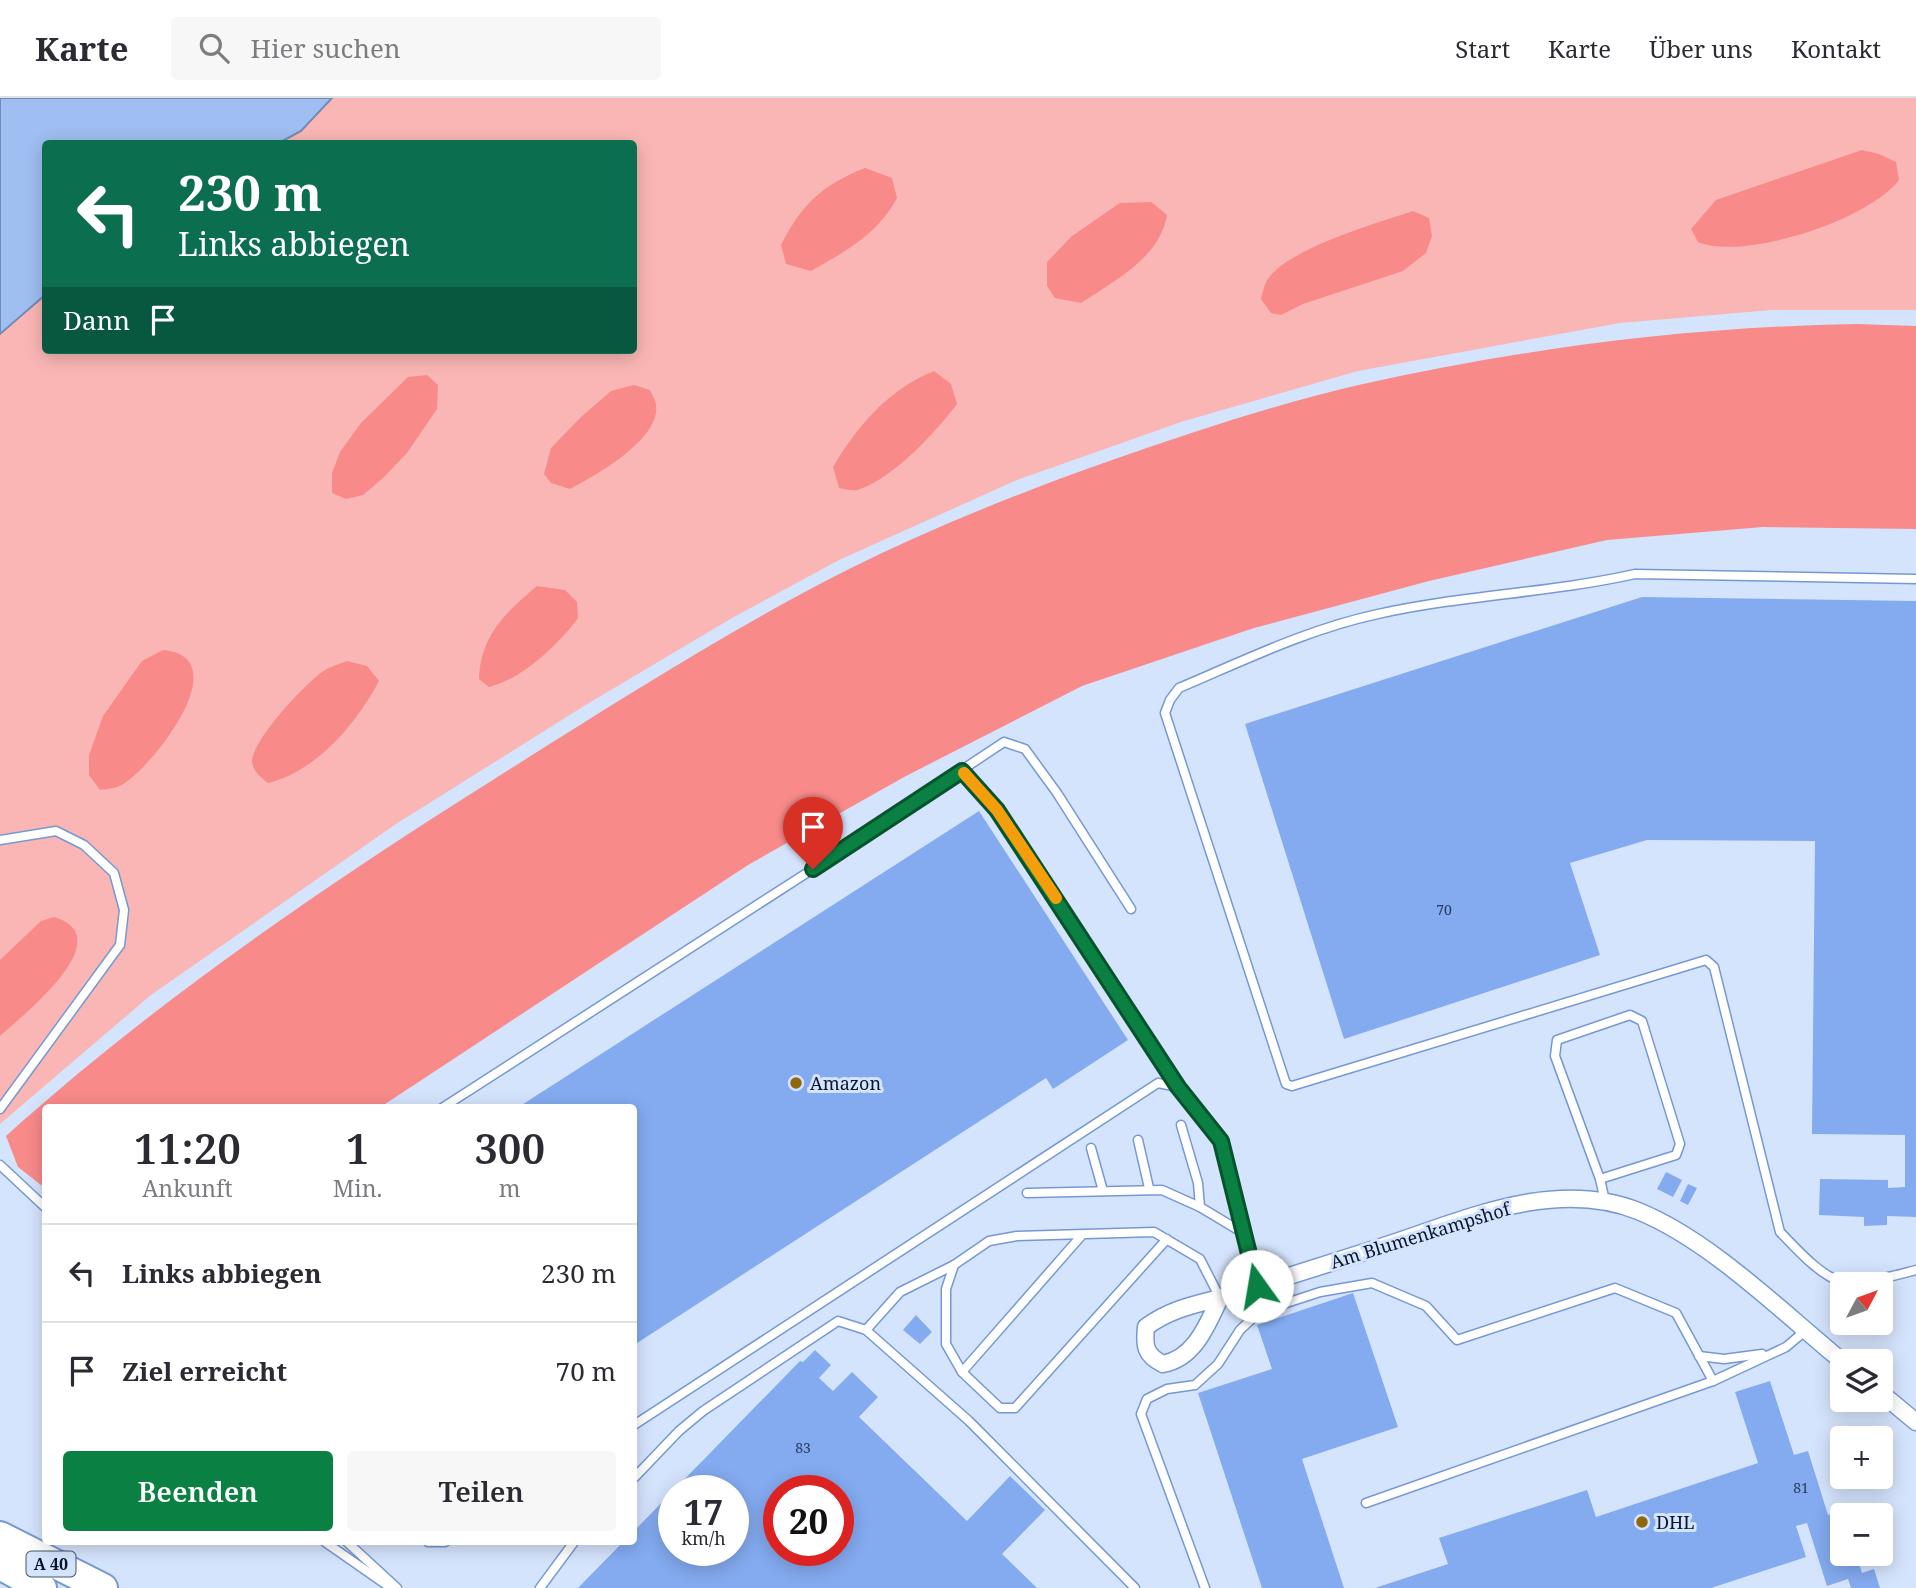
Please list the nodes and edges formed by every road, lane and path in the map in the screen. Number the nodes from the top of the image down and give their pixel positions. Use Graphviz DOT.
graph roads {
  1 [pos="1916,579"];
  2 [pos="962,771"];
  3 [pos="0,840"];
  4 [pos="1131,909"];
  5 [pos="1178,1087"];
  6 [pos="448,1104"];
  7 [pos="0,1109"];
  8 [pos="1181,1125"];
  9 [pos="1138,1140"];
  10 [pos="1091,1148"];
  11 [pos="0,1165"];
  12 [pos="1600,1179"];
  13 [pos="1149,1188"];
  14 [pos="1103,1191"];
  15 [pos="1027,1193"];
  16 [pos="1605,1201"];
  17 [pos="42,1204"];
  18 [pos="1200,1207"];
  19 [pos="1245,1234"];
  20 [pos="1082,1235"];
  21 [pos="1167,1239"];
  22 [pos="954,1265"];
  23 [pos="1916,1270"];
  24 [pos="1257,1286"];
  25 [pos="1220,1298"];
  26 [pos="866,1330"];
  27 [pos="1805,1331"];
  28 [pos="1830,1351"];
  29 [pos="1765,1354"];
  30 [pos="1699,1356"];
  31 [pos="962,1372"];
  32 [pos="1713,1381"];
  33 [pos="1893,1403"];
  34 [pos="1916,1422"];
  35 [pos="637,1423"];
  36 [pos="637,1475"];
  37 [pos="1366,1503"];
  38 [pos="0,1536"];
  39 [pos="329,1545"];
  40 [pos="350,1545"];
  41 [pos="572,1545"];
  42 [pos="0,1565"];
  43 [pos="42,1588"];
  44 [pos="103,1588"];
  45 [pos="391,1588"];
  46 [pos="397,1588"];
  47 [pos="540,1588"];
  48 [pos="1135,1588"];
  49 [pos="1205,1588"];
  1 -- 23 [label="lane"];
  2 -- 4 [label="lane"];
  2 -- 5 [label="lane"];
  2 -- 6 [label="lane"];
  3 -- 7 [label="lane"];
  5 -- 19 [label="lane"];
  5 -- 35 [label="lane"];
  8 -- 18 [label="lane"];
  9 -- 13 [label="lane"];
  10 -- 14 [label="lane"];
  11 -- 17 [label="lane"];
  12 -- 12 [label="lane"];
  12 -- 16 [label="lane"];
  13 -- 14 [label="lane"];
  13 -- 18 [label="lane"];
  14 -- 15 [label="lane"];
  16 -- 24 [label="street, Am Blumenkampshof"];
  16 -- 27 [label="street, Am Blumenkampshof"];
  18 -- 19 [label="lane"];
  19 -- 24 [label="lane"];
  20 -- 21 [label="lane"];
  20 -- 22 [label="lane"];
  20 -- 31 [label="lane"];
  21 -- 25 [label="lane"];
  21 -- 31 [label="lane"];
  22 -- 26 [label="lane"];
  22 -- 31 [label="lane"];
  24 -- 25 [label="street, Am Blumenkampshof"];
  25 -- 25 [label="street, Am Blumenkampshof"];
  26 -- 36 [label="lane"];
  26 -- 48 [label="lane"];
  27 -- 28 [label="street, Am Blumenkampshof"];
  27 -- 29 [label="lane"];
  29 -- 30 [label="lane"];
  29 -- 32 [label="lane"];
  30 -- 32 [label="lane"];
  30 -- 49 [label="lane"];
  32 -- 37 [label="lane"];
  33 -- 34 [label="street"];
  38 -- 44 [label="highway, A 40"];
  39 -- 45 [label="lane"];
  40 -- 46 [label="lane"];
  41 -- 47 [label="lane"];
  42 -- 43 [label="highway, A 40"];
}
